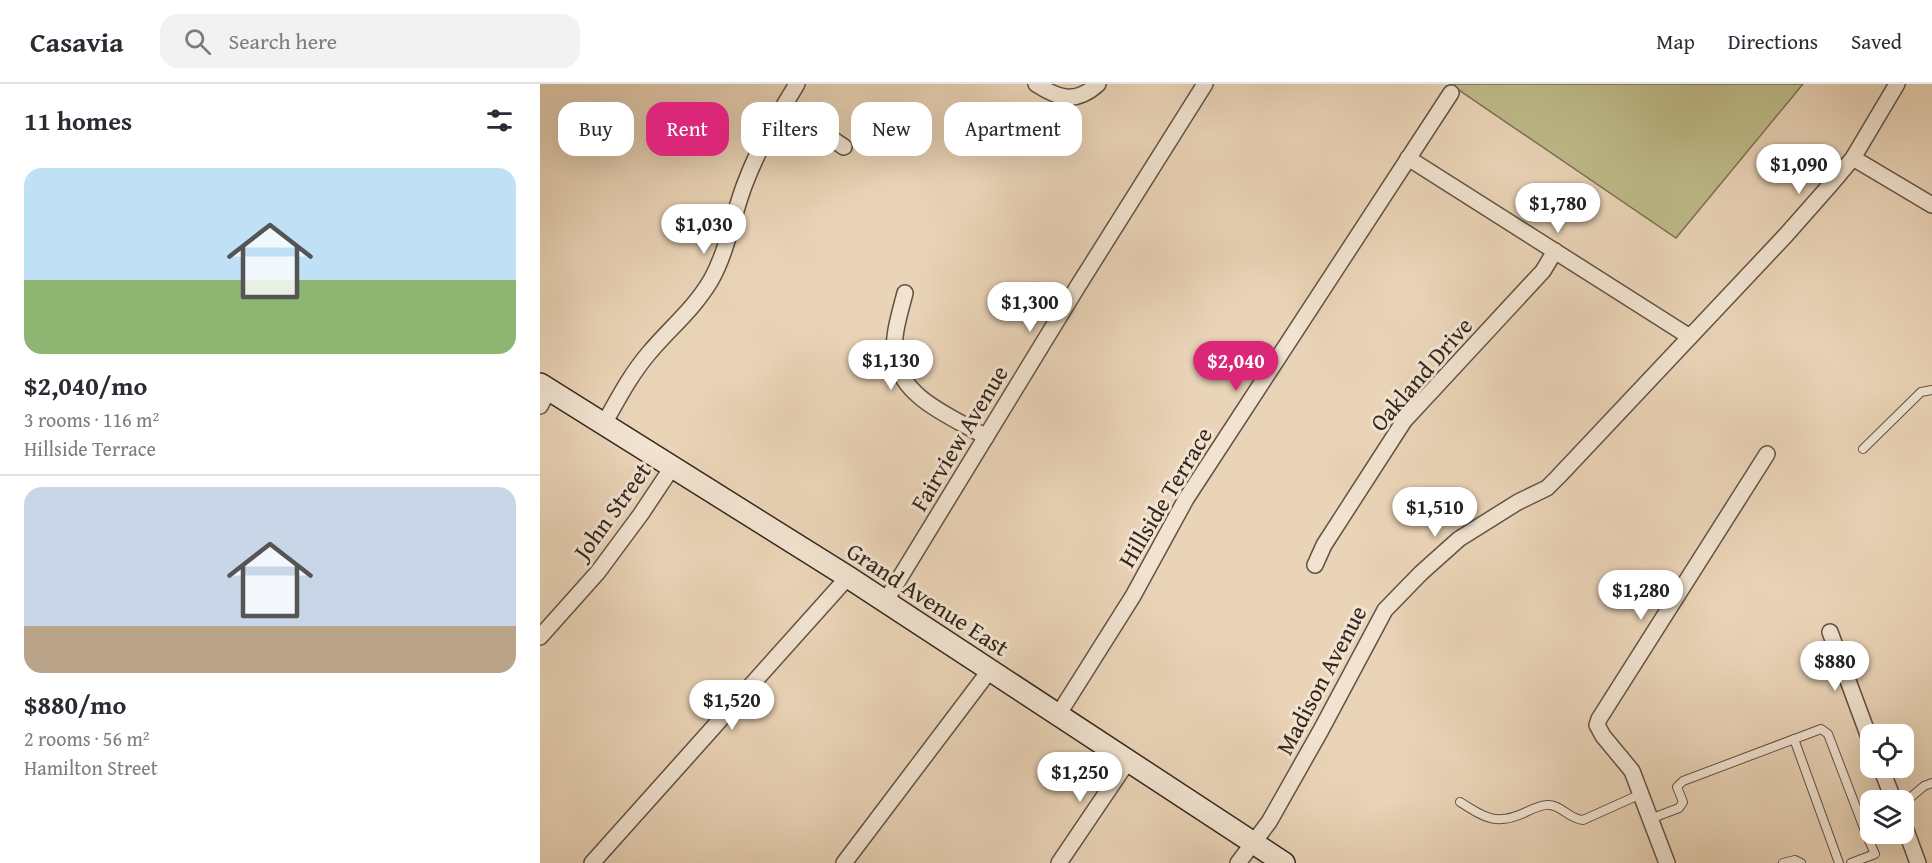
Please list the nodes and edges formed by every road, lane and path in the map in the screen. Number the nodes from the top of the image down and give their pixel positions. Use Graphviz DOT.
graph roads {
  1 [pos="797,84"];
  2 [pos="1036,84"];
  3 [pos="1098,84"];
  4 [pos="1205,84"];
  5 [pos="1897,84"];
  6 [pos="1451,93"];
  7 [pos="786,102"];
  8 [pos="839,144"];
  9 [pos="844,147"];
  10 [pos="757,156"];
  11 [pos="1408,158"];
  12 [pos="1853,158"];
  13 [pos="1932,205"];
  14 [pos="1555,251"];
  15 [pos="905,293"];
  16 [pos="1690,337"];
  17 [pos="1932,390"];
  18 [pos="543,393"];
  19 [pos="604,422"];
  20 [pos="986,437"];
  21 [pos="1863,449"];
  22 [pos="1767,454"];
  23 [pos="673,466"];
  24 [pos="1315,565"];
  25 [pos="848,577"];
  26 [pos="885,602"];
  27 [pos="1830,632"];
  28 [pos="540,637"];
  29 [pos="990,670"];
  30 [pos="1058,715"];
  31 [pos="1864,724"];
  32 [pos="1794,739"];
  33 [pos="1128,761"];
  34 [pos="1929,783"];
  35 [pos="1641,794"];
  36 [pos="1914,794"];
  37 [pos="1460,802"];
  38 [pos="1860,813"];
  39 [pos="1650,819"];
  40 [pos="1252,843"];
  41 [pos="1872,844"];
  42 [pos="1911,844"];
  43 [pos="592,863"];
  44 [pos="844,863"];
  45 [pos="1059,863"];
  46 [pos="1238,863"];
  47 [pos="1284,863"];
  48 [pos="1667,863"];
  49 [pos="1783,863"];
  50 [pos="1801,863"];
  51 [pos="1839,863"];
  52 [pos="1851,863"];
  53 [pos="1918,863"];
  1 -- 7 [label="street"];
  2 -- 3 [label="street"];
  4 -- 20 [label="street, Fairview Avenue"];
  5 -- 12 [label="street, Madison Avenue"];
  6 -- 11 [label="street, Hillside Terrace"];
  8 -- 9 [label="street"];
  10 -- 19 [label="street"];
  11 -- 14 [label="street"];
  11 -- 30 [label="street, Hillside Terrace"];
  12 -- 13 [label="street"];
  12 -- 16 [label="street, Madison Avenue"];
  14 -- 16 [label="street"];
  14 -- 24 [label="street, Oakland Drive"];
  15 -- 20 [label="street"];
  16 -- 40 [label="street, Madison Avenue"];
  17 -- 21 [label="lane"];
  18 -- 19 [label="main road, Grand Avenue East"];
  19 -- 23 [label="main road, Grand Avenue East"];
  20 -- 26 [label="street, Fairview Avenue"];
  22 -- 35 [label="street"];
  23 -- 25 [label="main road, Grand Avenue East"];
  23 -- 28 [label="street, John Street"];
  25 -- 26 [label="main road, Grand Avenue East"];
  25 -- 43 [label="street"];
  26 -- 29 [label="main road, Grand Avenue East"];
  27 -- 31 [label="street"];
  29 -- 30 [label="main road, Grand Avenue East"];
  29 -- 44 [label="street"];
  30 -- 33 [label="main road, Grand Avenue East"];
  32 -- 38 [label="lane"];
  32 -- 39 [label="lane"];
  32 -- 51 [label="lane"];
  33 -- 40 [label="main road, Grand Avenue East"];
  33 -- 45 [label="street"];
  34 -- 36 [label="lane"];
  35 -- 37 [label="lane"];
  35 -- 39 [label="street"];
  39 -- 48 [label="street"];
  40 -- 46 [label="street, Madison Avenue"];
  40 -- 47 [label="main road, Grand Avenue East"];
  41 -- 52 [label="lane"];
  42 -- 53 [label="street"];
  49 -- 50 [label="lane"];
}
